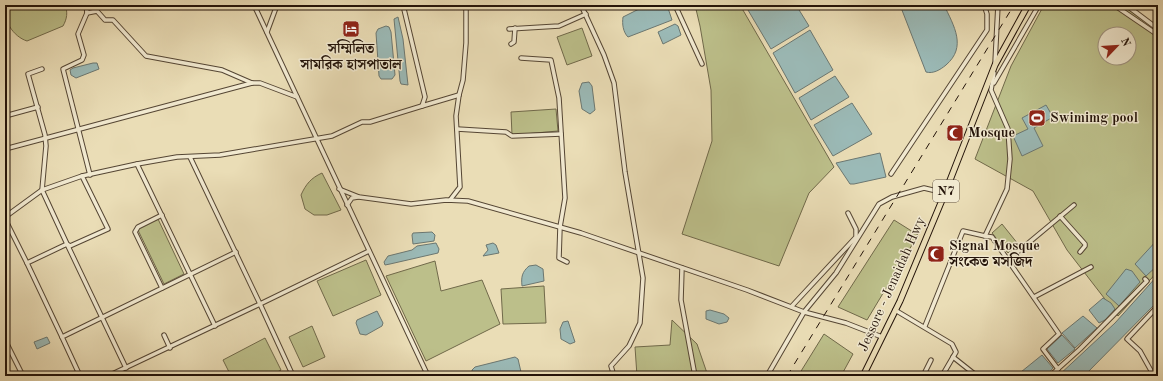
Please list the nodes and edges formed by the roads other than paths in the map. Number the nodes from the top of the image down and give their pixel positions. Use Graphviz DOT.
graph roads {
  1 [pos="86,5"];
  2 [pos="254,5"];
  3 [pos="276,5"];
  4 [pos="403,5"];
  5 [pos="466,5"];
  6 [pos="581,5"];
  7 [pos="675,5"];
  8 [pos="984,5"];
  9 [pos="998,5"];
  10 [pos="1028,5"];
  11 [pos="1039,5"];
  12 [pos="1114,5"];
  13 [pos="1126,5"];
  14 [pos="87,13"];
  15 [pos="586,14"];
  16 [pos="515,28"];
  17 [pos="509,29"];
  18 [pos="1158,29"];
  19 [pos="267,32"];
  20 [pos="1158,35"];
  21 [pos="511,44"];
  22 [pos="521,58"];
  23 [pos="702,64"];
  24 [pos="995,65"];
  25 [pos="42,69"];
  26 [pos="252,82"];
  27 [pos="994,83"];
  28 [pos="459,95"];
  29 [pos="297,97"];
  30 [pos="38,106"];
  31 [pos="422,106"];
  32 [pos="5,116"];
  33 [pos="78,129"];
  34 [pos="457,129"];
  35 [pos="561,134"];
  36 [pos="317,138"];
  37 [pos="5,149"];
  38 [pos="190,157"];
  39 [pos="137,164"];
  40 [pos="891,174"];
  41 [pos="90,175"];
  42 [pos="82,176"];
  43 [pos="339,189"];
  44 [pos="42,190"];
  45 [pos="945,193"];
  46 [pos="359,197"];
  47 [pos="450,200"];
  48 [pos="347,205"];
  49 [pos="1074,205"];
  50 [pos="848,213"];
  51 [pos="162,215"];
  52 [pos="1060,216"];
  53 [pos="5,218"];
  54 [pos="560,227"];
  55 [pos="985,236"];
  56 [pos="66,244"];
  57 [pos="370,251"];
  58 [pos="236,252"];
  59 [pos="638,252"];
  60 [pos="1080,252"];
  61 [pos="1008,260"];
  62 [pos="567,262"];
  63 [pos="27,263"];
  64 [pos="1091,267"];
  65 [pos="682,268"];
  66 [pos="190,275"];
  67 [pos="1145,279"];
  68 [pos="162,288"];
  69 [pos="1034,297"];
  70 [pos="260,304"];
  71 [pos="792,306"];
  72 [pos="1158,306"];
  73 [pos="895,310"];
  74 [pos="804,312"];
  75 [pos="102,317"];
  76 [pos="215,326"];
  77 [pos="925,326"];
  78 [pos="164,335"];
  79 [pos="62,337"];
  80 [pos="882,337"];
  81 [pos="5,340"];
  82 [pos="170,348"];
  83 [pos="953,357"];
  84 [pos="930,360"];
  85 [pos="126,368"];
  86 [pos="1058,369"];
  87 [pos="23,376"];
  88 [pos="80,376"];
  89 [pos="108,376"];
  90 [pos="293,376"];
  91 [pos="428,376"];
  92 [pos="614,376"];
  93 [pos="695,376"];
  94 [pos="767,376"];
  95 [pos="863,376"];
  96 [pos="923,376"];
  97 [pos="942,376"];
  98 [pos="977,376"];
  99 [pos="1050,376"];
  100 [pos="1154,376"];
  1 -- 14 [label="street"];
  2 -- 19 [label="street"];
  3 -- 19 [label="street"];
  4 -- 31 [label="street"];
  5 -- 28 [label="street"];
  6 -- 15 [label="street"];
  7 -- 23 [label="street"];
  8 -- 40 [label="street"];
  9 -- 24 [label="street"];
  10 -- 24 [label="highway, Jessore - Jenaidah Hwy / N7"];
  11 -- 27 [label="street"];
  12 -- 20 [label="street"];
  13 -- 18 [label="street"];
  14 -- 26 [label="street"];
  14 -- 33 [label="street"];
  15 -- 16 [label="street"];
  15 -- 59 [label="street"];
  16 -- 17 [label="street"];
  16 -- 21 [label="street"];
  19 -- 29 [label="street"];
  22 -- 35 [label="street"];
  24 -- 45 [label="highway, Jessore - Jenaidah Hwy / N7"];
  24 -- 55 [label="street"];
  25 -- 30 [label="street"];
  26 -- 29 [label="street"];
  26 -- 33 [label="street"];
  28 -- 31 [label="street"];
  28 -- 34 [label="street"];
  29 -- 36 [label="street"];
  30 -- 32 [label="street"];
  30 -- 44 [label="street"];
  31 -- 36 [label="street"];
  33 -- 37 [label="street"];
  33 -- 41 [label="street"];
  34 -- 35 [label="street"];
  34 -- 47 [label="street"];
  35 -- 54 [label="street"];
  36 -- 38 [label="street"];
  36 -- 43 [label="street"];
  38 -- 39 [label="street"];
  38 -- 58 [label="street"];
  39 -- 41 [label="street"];
  39 -- 51 [label="street"];
  41 -- 42 [label="street"];
  42 -- 44 [label="street"];
  42 -- 56 [label="street"];
  43 -- 46 [label="street"];
  43 -- 48 [label="street"];
  44 -- 53 [label="street"];
  44 -- 56 [label="street"];
  45 -- 73 [label="highway, Jessore - Jenaidah Hwy / N7"];
  45 -- 74 [label="street"];
  46 -- 47 [label="street"];
  46 -- 48 [label="street"];
  47 -- 54 [label="street"];
  48 -- 57 [label="street"];
  49 -- 52 [label="street"];
  50 -- 71 [label="street"];
  51 -- 66 [label="street"];
  51 -- 68 [label="street"];
  52 -- 60 [label="street"];
  52 -- 61 [label="street"];
  53 -- 63 [label="street"];
  54 -- 59 [label="street"];
  54 -- 62 [label="street"];
  55 -- 61 [label="street"];
  55 -- 77 [label="street"];
  56 -- 63 [label="street"];
  56 -- 75 [label="street"];
  57 -- 70 [label="street"];
  57 -- 91 [label="street"];
  58 -- 66 [label="street"];
  58 -- 70 [label="street"];
  59 -- 65 [label="street"];
  59 -- 92 [label="street"];
  61 -- 69 [label="street"];
  63 -- 79 [label="street"];
  64 -- 69 [label="street"];
  65 -- 71 [label="street"];
  65 -- 93 [label="street"];
  66 -- 68 [label="street"];
  66 -- 76 [label="street"];
  67 -- 86 [label="street"];
  68 -- 75 [label="street"];
  69 -- 86 [label="street"];
  70 -- 76 [label="street"];
  70 -- 90 [label="street"];
  71 -- 74 [label="street"];
  72 -- 100 [label="street"];
  73 -- 77 [label="street"];
  73 -- 80 [label="highway, Jessore - Jenaidah Hwy / N7"];
  74 -- 80 [label="street"];
  74 -- 94 [label="street"];
  75 -- 79 [label="street"];
  75 -- 85 [label="street"];
  76 -- 82 [label="street"];
  77 -- 83 [label="street"];
  78 -- 82 [label="street"];
  79 -- 88 [label="street"];
  80 -- 95 [label="highway, Jessore - Jenaidah Hwy / N7"];
  81 -- 87 [label="street"];
  82 -- 85 [label="street"];
  83 -- 97 [label="street"];
  83 -- 98 [label="street"];
  84 -- 96 [label="street"];
  85 -- 89 [label="street"];
  86 -- 99 [label="street"];
}
